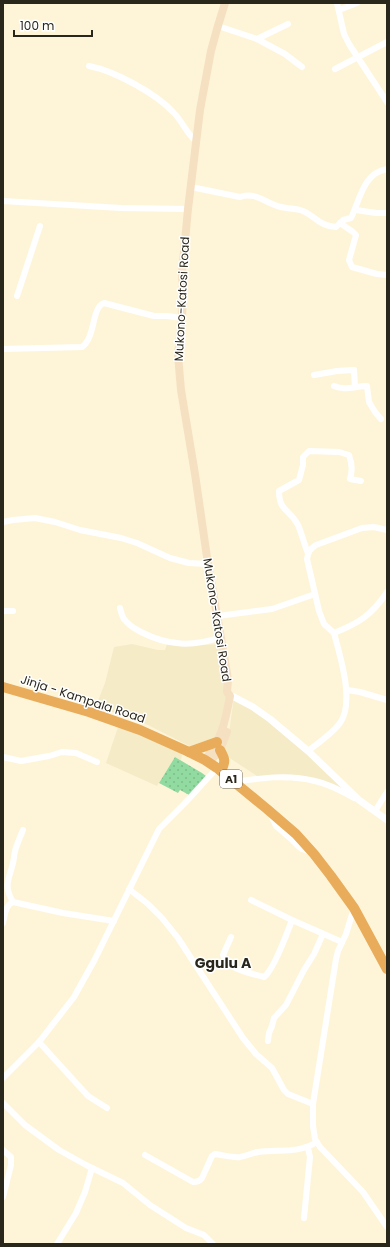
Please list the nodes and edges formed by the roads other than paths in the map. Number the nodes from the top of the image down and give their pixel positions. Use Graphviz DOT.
graph roads {
  1 [pos="225,3"];
  2 [pos="338,3"];
  3 [pos="357,3"];
  4 [pos="339,10"];
  5 [pos="288,24"];
  6 [pos="218,26"];
  7 [pos="257,39"];
  8 [pos="387,42"];
  9 [pos="359,58"];
  10 [pos="89,66"];
  11 [pos="302,67"];
  12 [pos="335,70"];
  13 [pos="387,102"];
  14 [pos="197,142"];
  15 [pos="387,169"];
  16 [pos="191,187"];
  17 [pos="3,201"];
  18 [pos="188,209"];
  19 [pos="356,210"];
  20 [pos="387,213"];
  21 [pos="340,224"];
  22 [pos="40,226"];
  23 [pos="387,275"];
  24 [pos="17,296"];
  25 [pos="182,318"];
  26 [pos="3,349"];
  27 [pos="314,375"];
  28 [pos="334,386"];
  29 [pos="355,387"];
  30 [pos="381,419"];
  31 [pos="361,481"];
  32 [pos="3,522"];
  33 [pos="387,530"];
  34 [pos="308,553"];
  35 [pos="208,564"];
  36 [pos="387,592"];
  37 [pos="315,594"];
  38 [pos="120,608"];
  39 [pos="3,611"];
  40 [pos="13,611"];
  41 [pos="218,616"];
  42 [pos="334,633"];
  43 [pos="222,638"];
  44 [pos="3,687"];
  45 [pos="347,690"];
  46 [pos="230,695"];
  47 [pos="387,700"];
  48 [pos="218,746"];
  49 [pos="308,751"];
  50 [pos="189,752"];
  51 [pos="3,757"];
  52 [pos="96,762"];
  53 [pos="213,765"];
  54 [pos="235,782"];
  55 [pos="387,792"];
  56 [pos="359,800"];
  57 [pos="375,811"];
  58 [pos="387,820"];
  59 [pos="23,830"];
  60 [pos="5,883"];
  61 [pos="129,889"];
  62 [pos="251,900"];
  63 [pos="13,902"];
  64 [pos="354,908"];
  65 [pos="292,920"];
  66 [pos="114,921"];
  67 [pos="3,923"];
  68 [pos="323,934"];
  69 [pos="231,937"];
  70 [pos="342,942"];
  71 [pos="387,968"];
  72 [pos="268,1041"];
  73 [pos="39,1042"];
  74 [pos="3,1078"];
  75 [pos="3,1103"];
  76 [pos="313,1104"];
  77 [pos="107,1108"];
  78 [pos="317,1142"];
  79 [pos="308,1148"];
  80 [pos="3,1150"];
  81 [pos="146,1155"];
  82 [pos="92,1168"];
  83 [pos="3,1197"];
  84 [pos="304,1218"];
  85 [pos="387,1227"];
  86 [pos="57,1244"];
  87 [pos="213,1244"];
  1 -- 6 [label="main road, Mukono-Katosi Road"];
  2 -- 4 [label="street"];
  3 -- 4 [label="street"];
  4 -- 9 [label="street"];
  5 -- 7 [label="street"];
  6 -- 7 [label="street"];
  6 -- 14 [label="main road, Mukono-Katosi Road"];
  7 -- 11 [label="street"];
  8 -- 9 [label="street"];
  9 -- 12 [label="street"];
  9 -- 13 [label="street"];
  10 -- 14 [label="street"];
  14 -- 16 [label="main road, Mukono-Katosi Road"];
  15 -- 19 [label="street"];
  16 -- 18 [label="main road, Mukono-Katosi Road"];
  16 -- 21 [label="street"];
  17 -- 18 [label="street"];
  18 -- 25 [label="main road, Mukono-Katosi Road"];
  19 -- 20 [label="street"];
  19 -- 21 [label="street"];
  21 -- 23 [label="street"];
  22 -- 24 [label="street"];
  25 -- 26 [label="street"];
  25 -- 35 [label="main road, Mukono-Katosi Road"];
  27 -- 29 [label="street"];
  28 -- 29 [label="street"];
  29 -- 30 [label="street"];
  31 -- 34 [label="street"];
  32 -- 35 [label="street"];
  33 -- 34 [label="street"];
  34 -- 37 [label="street"];
  35 -- 41 [label="main road, Mukono-Katosi Road"];
  36 -- 42 [label="street"];
  37 -- 41 [label="street"];
  37 -- 42 [label="street"];
  38 -- 43 [label="street"];
  39 -- 40 [label="street"];
  41 -- 43 [label="main road, Mukono-Katosi Road"];
  42 -- 45 [label="street"];
  43 -- 46 [label="main road, Mukono-Katosi Road"];
  44 -- 50 [label="highway, Jinja - Kampala Road / A1"];
  45 -- 47 [label="street"];
  45 -- 49 [label="street"];
  46 -- 48 [label="main road, Mukono-Katosi Road"];
  46 -- 49 [label="street"];
  48 -- 50 [label="highway"];
  48 -- 53 [label="main road, Mukono-Katosi Road"];
  48 -- 53 [label="highway"];
  49 -- 56 [label="street"];
  50 -- 53 [label="highway, Jinja - Kampala Road / A1"];
  51 -- 52 [label="street"];
  53 -- 54 [label="highway, Jinja - Kampala Road / A1"];
  53 -- 61 [label="street"];
  54 -- 56 [label="street"];
  54 -- 64 [label="highway, Jinja - Kampala Road / A1"];
  55 -- 57 [label="street"];
  56 -- 57 [label="street"];
  57 -- 58 [label="street"];
  59 -- 60 [label="street"];
  60 -- 63 [label="street"];
  61 -- 66 [label="street"];
  61 -- 76 [label="street"];
  62 -- 65 [label="street"];
  63 -- 66 [label="street"];
  63 -- 67 [label="street"];
  64 -- 70 [label="street"];
  64 -- 71 [label="highway, Jinja - Kampala Road / A1"];
  65 -- 68 [label="street"];
  65 -- 69 [label="street"];
  66 -- 73 [label="street"];
  68 -- 70 [label="street"];
  68 -- 72 [label="street"];
  70 -- 76 [label="street"];
  73 -- 74 [label="street"];
  73 -- 77 [label="street"];
  75 -- 82 [label="street"];
  76 -- 78 [label="street"];
  78 -- 79 [label="street"];
  78 -- 85 [label="street"];
  79 -- 81 [label="street"];
  79 -- 84 [label="street"];
  80 -- 83 [label="street"];
  82 -- 86 [label="street"];
  82 -- 87 [label="street"];
}
